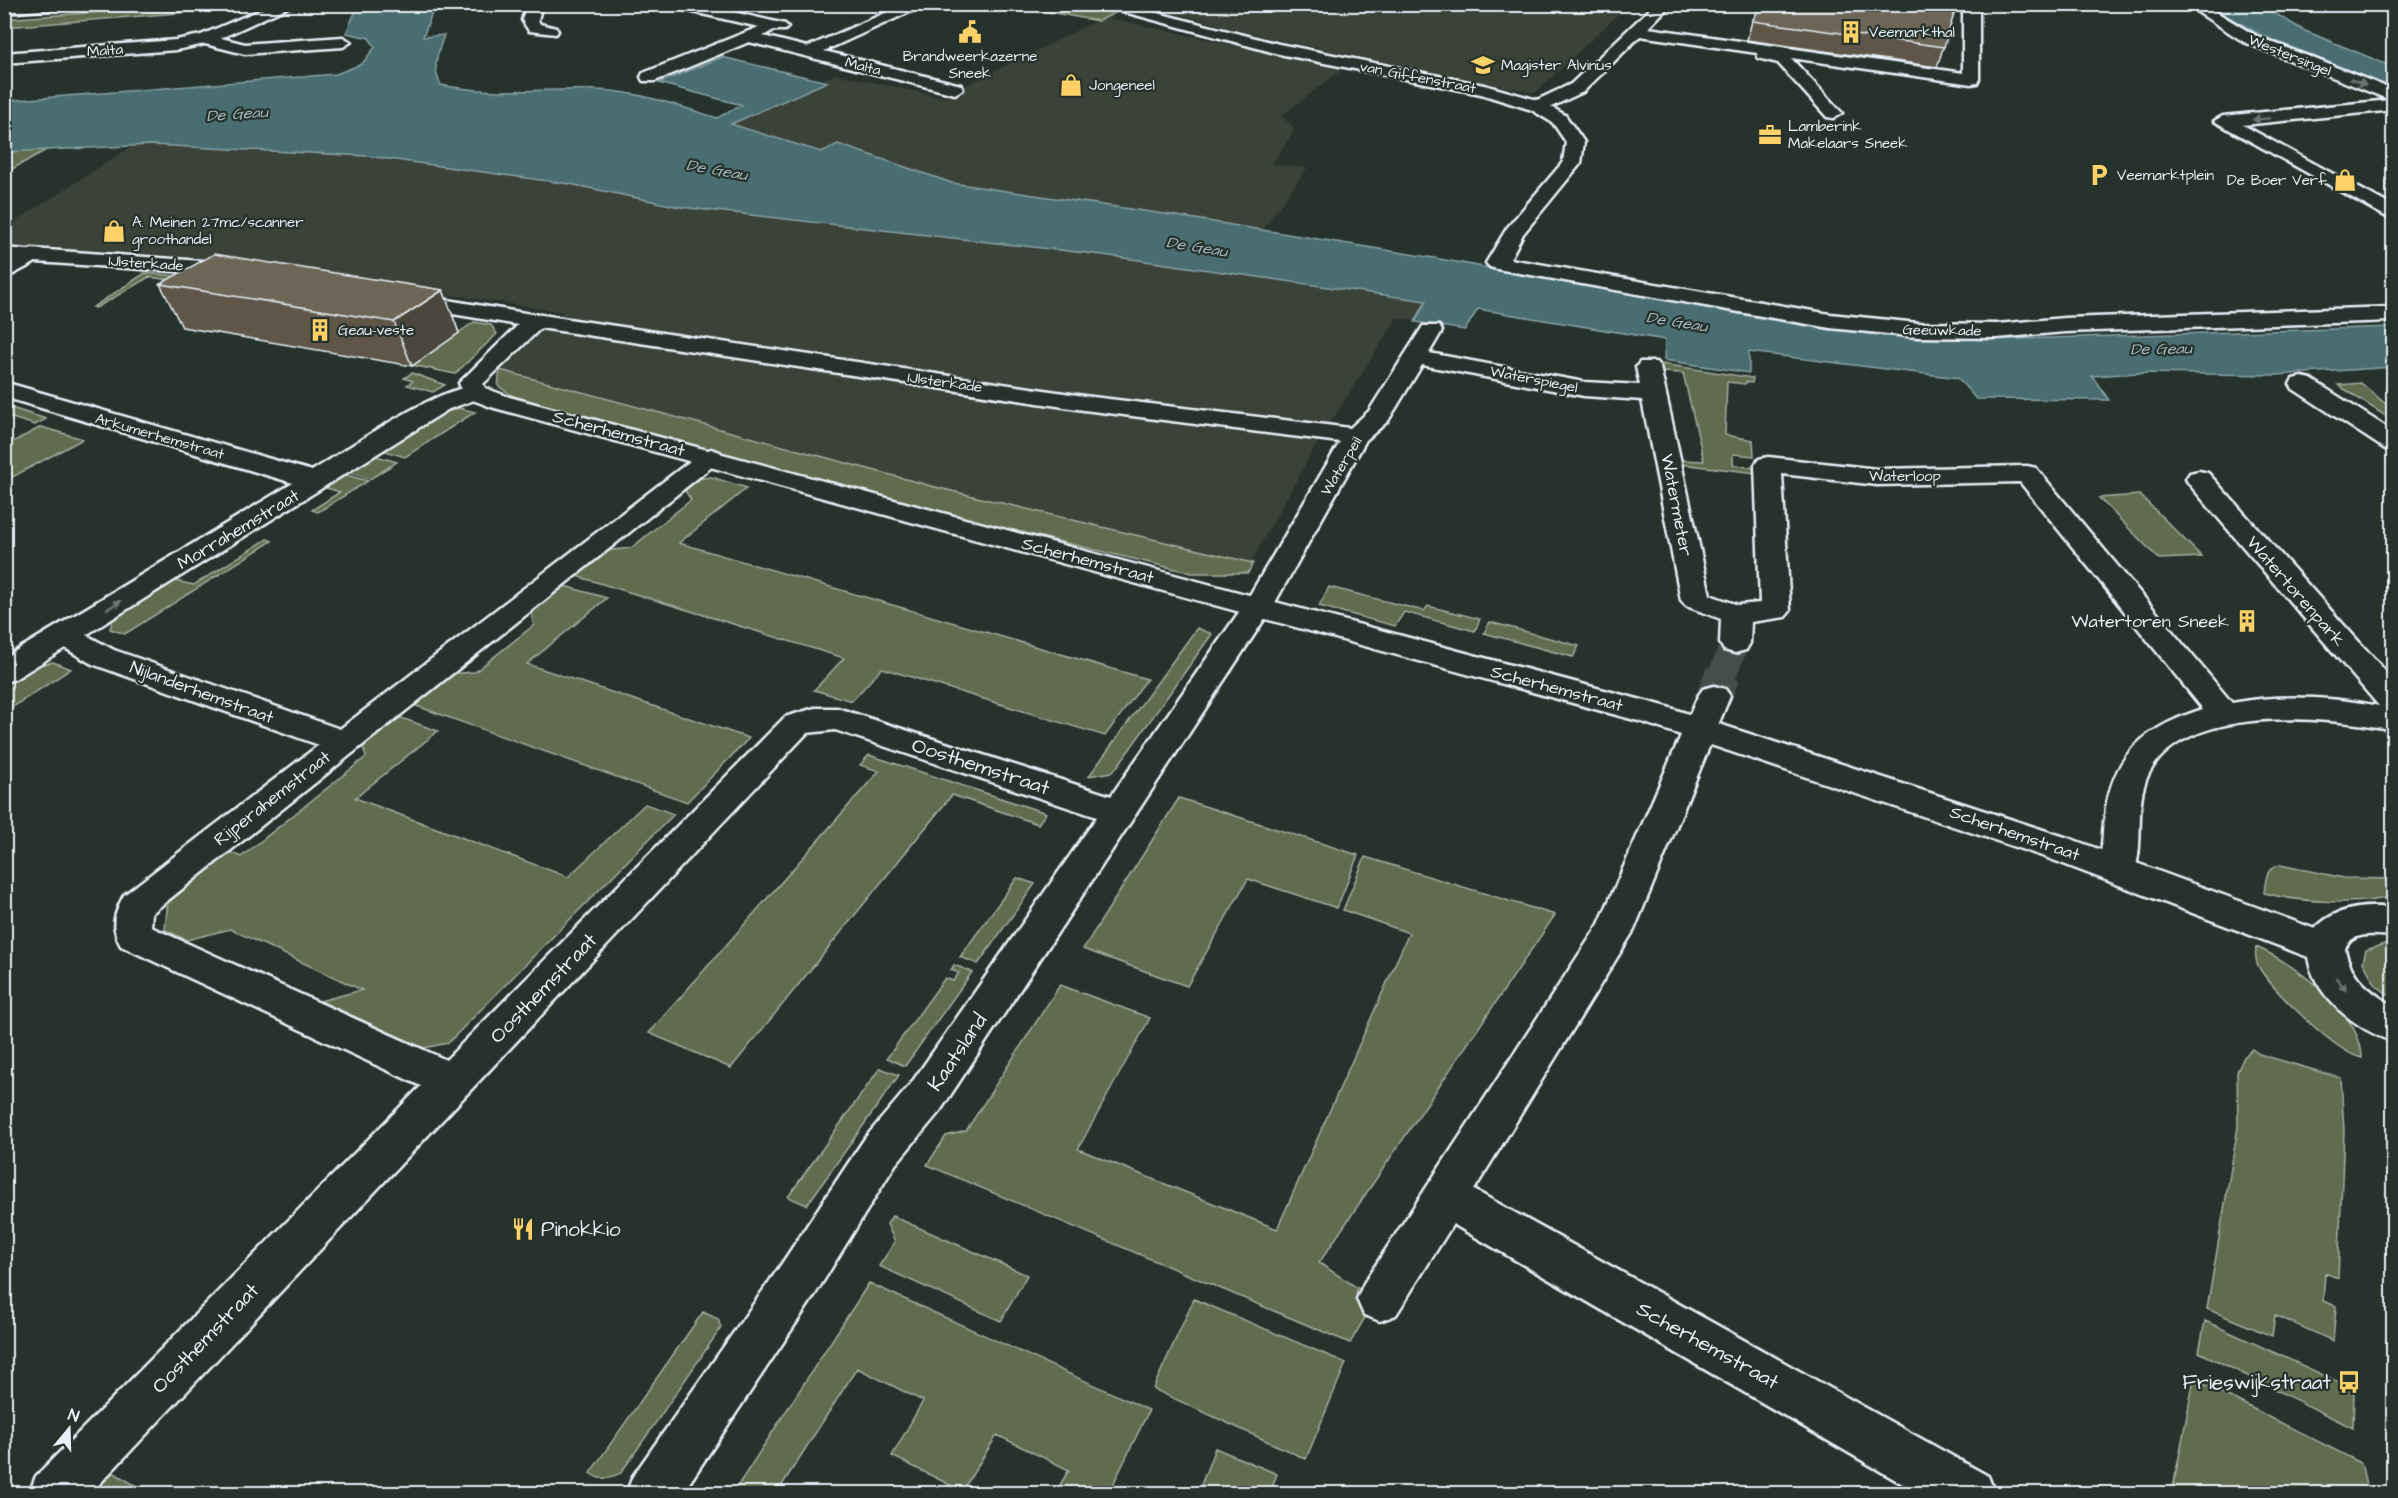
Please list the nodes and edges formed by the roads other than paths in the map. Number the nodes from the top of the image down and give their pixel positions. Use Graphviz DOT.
graph roads {
  1 [pos="68,4"];
  2 [pos="288,4"];
  3 [pos="535,4"];
  4 [pos="676,4"];
  5 [pos="920,4"];
  6 [pos="1102,4"];
  7 [pos="1664,4"];
  8 [pos="1951,4"];
  9 [pos="1967,4"];
  10 [pos="2192,4"];
  11 [pos="4,9"];
  12 [pos="1971,25"];
  13 [pos="774,26"];
  14 [pos="796,30"];
  15 [pos="550,31"];
  16 [pos="818,34"];
  17 [pos="1634,34"];
  18 [pos="747,37"];
  19 [pos="840,38"];
  20 [pos="206,39"];
  21 [pos="343,42"];
  22 [pos="807,53"];
  23 [pos="4,58"];
  24 [pos="649,78"];
  25 [pos="955,88"];
  26 [pos="2394,96"];
  27 [pos="2394,105"];
  28 [pos="1538,106"];
  29 [pos="1833,113"];
  30 [pos="2394,215"];
  31 [pos="4,254"];
  32 [pos="32,255"];
  33 [pos="1497,263"];
  34 [pos="4,273"];
  35 [pos="263,277"];
  36 [pos="387,297"];
  37 [pos="2394,314"];
  38 [pos="535,321"];
  39 [pos="1431,331"];
  40 [pos="1415,357"];
  41 [pos="1648,367"];
  42 [pos="2302,384"];
  43 [pos="4,389"];
  44 [pos="474,392"];
  45 [pos="1654,393"];
  46 [pos="1356,436"];
  47 [pos="2394,444"];
  48 [pos="711,457"];
  49 [pos="1769,470"];
  50 [pos="2199,479"];
  51 [pos="316,481"];
  52 [pos="1258,606"];
  53 [pos="1736,614"];
  54 [pos="64,635"];
  55 [pos="1735,643"];
  56 [pos="4,672"];
  57 [pos="1714,696"];
  58 [pos="2394,702"];
  59 [pos="2224,714"];
  60 [pos="2394,719"];
  61 [pos="1702,729"];
  62 [pos="343,742"];
  63 [pos="1118,811"];
  64 [pos="2118,869"];
  65 [pos="2394,922"];
  66 [pos="2326,948"];
  67 [pos="2394,1026"];
  68 [pos="453,1082"];
  69 [pos="1446,1197"];
  70 [pos="1380,1299"];
  71 [pos="54,1494"];
  72 [pos="651,1494"];
  73 [pos="1970,1494"];
  1 -- 11 [label="street"];
  2 -- 20 [label="street, Malta"];
  3 -- 15 [label="street"];
  4 -- 13 [label="street"];
  5 -- 19 [label="street, Malta"];
  6 -- 28 [label="street, van Giffenstraat"];
  7 -- 17 [label="street"];
  8 -- 12 [label="street"];
  9 -- 12 [label="street"];
  10 -- 26 [label="street, Westersingel, one-way"];
  12 -- 17 [label="street"];
  13 -- 14 [label="street"];
  13 -- 18 [label="street"];
  16 -- 19 [label="street, Malta"];
  17 -- 28 [label="street"];
  17 -- 29 [label="street"];
  18 -- 22 [label="street, Malta"];
  18 -- 24 [label="street"];
  19 -- 22 [label="street, Malta"];
  20 -- 21 [label="street, Malta"];
  20 -- 23 [label="street, Malta"];
  22 -- 25 [label="street, Malta"];
  27 -- 30 [label="street, one-way"];
  28 -- 33 [label="street, van Giffenstraat"];
  31 -- 32 [label="street, IJlsterkade"];
  32 -- 34 [label="street"];
  32 -- 35 [label="street, IJlsterkade"];
  33 -- 37 [label="street, Geeuwkade"];
  36 -- 38 [label="street, IJlsterkade"];
  38 -- 44 [label="street"];
  38 -- 46 [label="street, IJlsterkade"];
  39 -- 40 [label="street, Waterpeil"];
  40 -- 45 [label="street, Waterspiegel"];
  40 -- 46 [label="street, Waterpeil"];
  41 -- 45 [label="street, Watermeter"];
  42 -- 47 [label="street"];
  43 -- 51 [label="street, Arkumerhemstraat"];
  44 -- 48 [label="street, Scherhemstraat"];
  44 -- 51 [label="street, Morrahemstraat"];
  45 -- 53 [label="street, Watermeter"];
  46 -- 52 [label="street, Waterpeil"];
  48 -- 52 [label="street, Scherhemstraat"];
  48 -- 62 [label="street, Rijperahemstraat"];
  49 -- 53 [label="street, Watermeter"];
  49 -- 59 [label="street, Waterloop"];
  50 -- 58 [label="street, Watertorenpark"];
  54 -- 51 [label="street, Morrahemstraat, one-way"];
  52 -- 61 [label="street, Scherhemstraat"];
  52 -- 63 [label="street, Kaatsland"];
  53 -- 55 [label="street"];
  54 -- 56 [label="street, Morrahemstraat"];
  54 -- 62 [label="street, Nijlanderhemstraat"];
  57 -- 61 [label="street"];
  59 -- 60 [label="street"];
  59 -- 64 [label="street"];
  61 -- 64 [label="street, Scherhemstraat"];
  61 -- 69 [label="street"];
  62 -- 68 [label="street, Rijperahemstraat"];
  63 -- 68 [label="street, Oosthemstraat"];
  63 -- 72 [label="street, Kaatsland"];
  64 -- 66 [label="street, Scherhemstraat"];
  65 -- 66 [label="street"];
  66 -- 67 [label="street, one-way"];
  68 -- 71 [label="street, Oosthemstraat"];
  69 -- 70 [label="street"];
  69 -- 73 [label="street, Scherhemstraat"];
}
